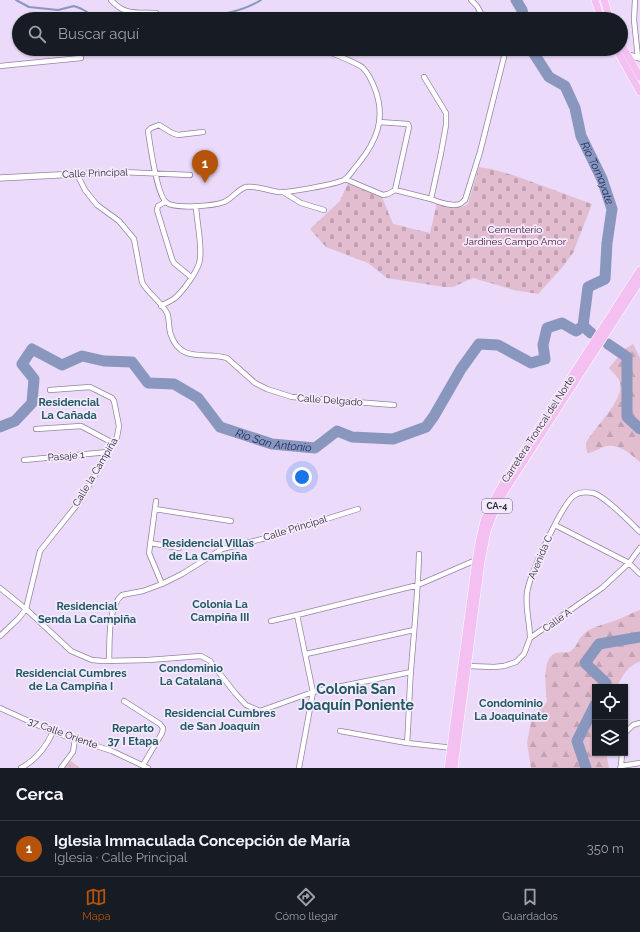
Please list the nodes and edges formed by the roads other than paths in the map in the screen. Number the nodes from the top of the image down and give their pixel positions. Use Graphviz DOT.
graph roads {
  1 [pos="111,0"];
  2 [pos="471,0"];
  3 [pos="595,0"];
  4 [pos="604,0"];
  5 [pos="635,0"];
  6 [pos="126,12"];
  7 [pos="480,12"];
  8 [pos="598,12"];
  9 [pos="608,12"];
  10 [pos="338,56"];
  11 [pos="504,56"];
  12 [pos="620,56"];
  13 [pos="628,56"];
  14 [pos="81,58"];
  15 [pos="639,58"];
  16 [pos="0,66"];
  17 [pos="424,76"];
  18 [pos="640,77"];
  19 [pos="640,92"];
  20 [pos="379,122"];
  21 [pos="204,132"];
  22 [pos="155,173"];
  23 [pos="77,174"];
  24 [pos="190,175"];
  25 [pos="0,178"];
  26 [pos="345,179"];
  27 [pos="395,190"];
  28 [pos="283,192"];
  29 [pos="431,199"];
  30 [pos="165,202"];
  31 [pos="196,207"];
  32 [pos="324,210"];
  33 [pos="640,270"];
  34 [pos="191,277"];
  35 [pos="639,284"];
  36 [pos="161,306"];
  37 [pos="50,390"];
  38 [pos="394,405"];
  39 [pos="36,429"];
  40 [pos="113,443"];
  41 [pos="108,452"];
  42 [pos="24,460"];
  43 [pos="156,501"];
  44 [pos="155,509"];
  45 [pos="358,509"];
  46 [pos="231,521"];
  47 [pos="555,525"];
  48 [pos="640,532"];
  49 [pos="150,543"];
  50 [pos="179,548"];
  51 [pos="640,548"];
  52 [pos="419,554"];
  53 [pos="476,560"];
  54 [pos="629,563"];
  55 [pos="640,574"];
  56 [pos="162,584"];
  57 [pos="418,585"];
  58 [pos="0,588"];
  59 [pos="26,609"];
  60 [pos="298,615"];
  61 [pos="271,621"];
  62 [pos="414,630"];
  63 [pos="0,636"];
  64 [pos="530,638"];
  65 [pos="306,654"];
  66 [pos="109,661"];
  67 [pos="467,666"];
  68 [pos="411,672"];
  69 [pos="313,692"];
  70 [pos="124,701"];
  71 [pos="0,708"];
  72 [pos="640,723"];
  73 [pos="628,730"];
  74 [pos="340,731"];
  75 [pos="53,732"];
  76 [pos="76,739"];
  77 [pos="407,743"];
  78 [pos="453,748"];
  79 [pos="622,756"];
  80 [pos="640,763"];
  81 [pos="146,767"];
  82 [pos="621,767"];
  83 [pos="21,768"];
  84 [pos="61,768"];
  85 [pos="299,768"];
  86 [pos="448,768"];
  87 [pos="454,768"];
  1 -- 6 [label="street"];
  2 -- 7 [label="street"];
  3 -- 8 [label="main road"];
  4 -- 9 [label="main road"];
  5 -- 15 [label="street"];
  10 -- 20 [label="street"];
  11 -- 29 [label="street"];
  12 -- 19 [label="main road"];
  13 -- 15 [label="street"];
  13 -- 18 [label="main road"];
  14 -- 16 [label="street"];
  17 -- 29 [label="street"];
  20 -- 26 [label="street"];
  20 -- 27 [label="street"];
  21 -- 22 [label="street"];
  22 -- 23 [label="street, Calle Principal"];
  22 -- 24 [label="street, Calle Principal"];
  22 -- 30 [label="street"];
  23 -- 25 [label="street, Calle Principal"];
  23 -- 36 [label="street, Calle Delgado"];
  26 -- 27 [label="street"];
  26 -- 28 [label="street"];
  27 -- 29 [label="street"];
  28 -- 31 [label="street"];
  28 -- 32 [label="street"];
  30 -- 31 [label="street"];
  30 -- 34 [label="street"];
  31 -- 34 [label="street"];
  33 -- 53 [label="main road, Carretera Troncal del Norte / CA-4"];
  34 -- 36 [label="street"];
  35 -- 67 [label="main road, Carretera Troncal del Norte / CA-4"];
  36 -- 38 [label="street, Calle Delgado"];
  37 -- 40 [label="street, Calle la Campiña"];
  39 -- 40 [label="street"];
  40 -- 41 [label="street, Calle la Campiña"];
  41 -- 42 [label="street, Pasaje 1"];
  41 -- 59 [label="street, Calle la Campiña"];
  43 -- 44 [label="street"];
  44 -- 46 [label="street"];
  44 -- 49 [label="street"];
  45 -- 56 [label="street, Calle Principal"];
  47 -- 48 [label="street, Avenida C"];
  47 -- 54 [label="street"];
  47 -- 64 [label="street, Avenida C"];
  49 -- 50 [label="street"];
  49 -- 56 [label="street"];
  51 -- 54 [label="street, Calle A"];
  52 -- 57 [label="street"];
  53 -- 57 [label="street"];
  53 -- 78 [label="main road, Carretera Troncal del Norte / CA-4"];
  54 -- 55 [label="street"];
  54 -- 64 [label="street, Calle A"];
  56 -- 66 [label="street, Calle Principal"];
  57 -- 60 [label="street"];
  57 -- 62 [label="street"];
  58 -- 59 [label="street"];
  59 -- 63 [label="street, Calle la Campiña"];
  59 -- 66 [label="street"];
  60 -- 61 [label="street"];
  60 -- 65 [label="street"];
  62 -- 65 [label="street"];
  62 -- 68 [label="street"];
  64 -- 67 [label="street"];
  65 -- 69 [label="street"];
  66 -- 69 [label="street"];
  67 -- 78 [label="main road, Carretera Troncal del Norte / CA-4"];
  68 -- 69 [label="street"];
  68 -- 77 [label="street"];
  69 -- 85 [label="street"];
  70 -- 81 [label="street"];
  71 -- 75 [label="street, 37 Calle Oriente"];
  72 -- 73 [label="street"];
  74 -- 77 [label="street"];
  75 -- 76 [label="street, 37 Calle Oriente"];
  75 -- 83 [label="street"];
  76 -- 81 [label="street, 37 Calle Oriente"];
  76 -- 84 [label="street"];
  77 -- 78 [label="street"];
  78 -- 86 [label="main road, Carretera Troncal del Norte / CA-4"];
  78 -- 87 [label="main road, Carretera Troncal del Norte / CA-4"];
  79 -- 82 [label="street"];
  80 -- 82 [label="street"];
}
